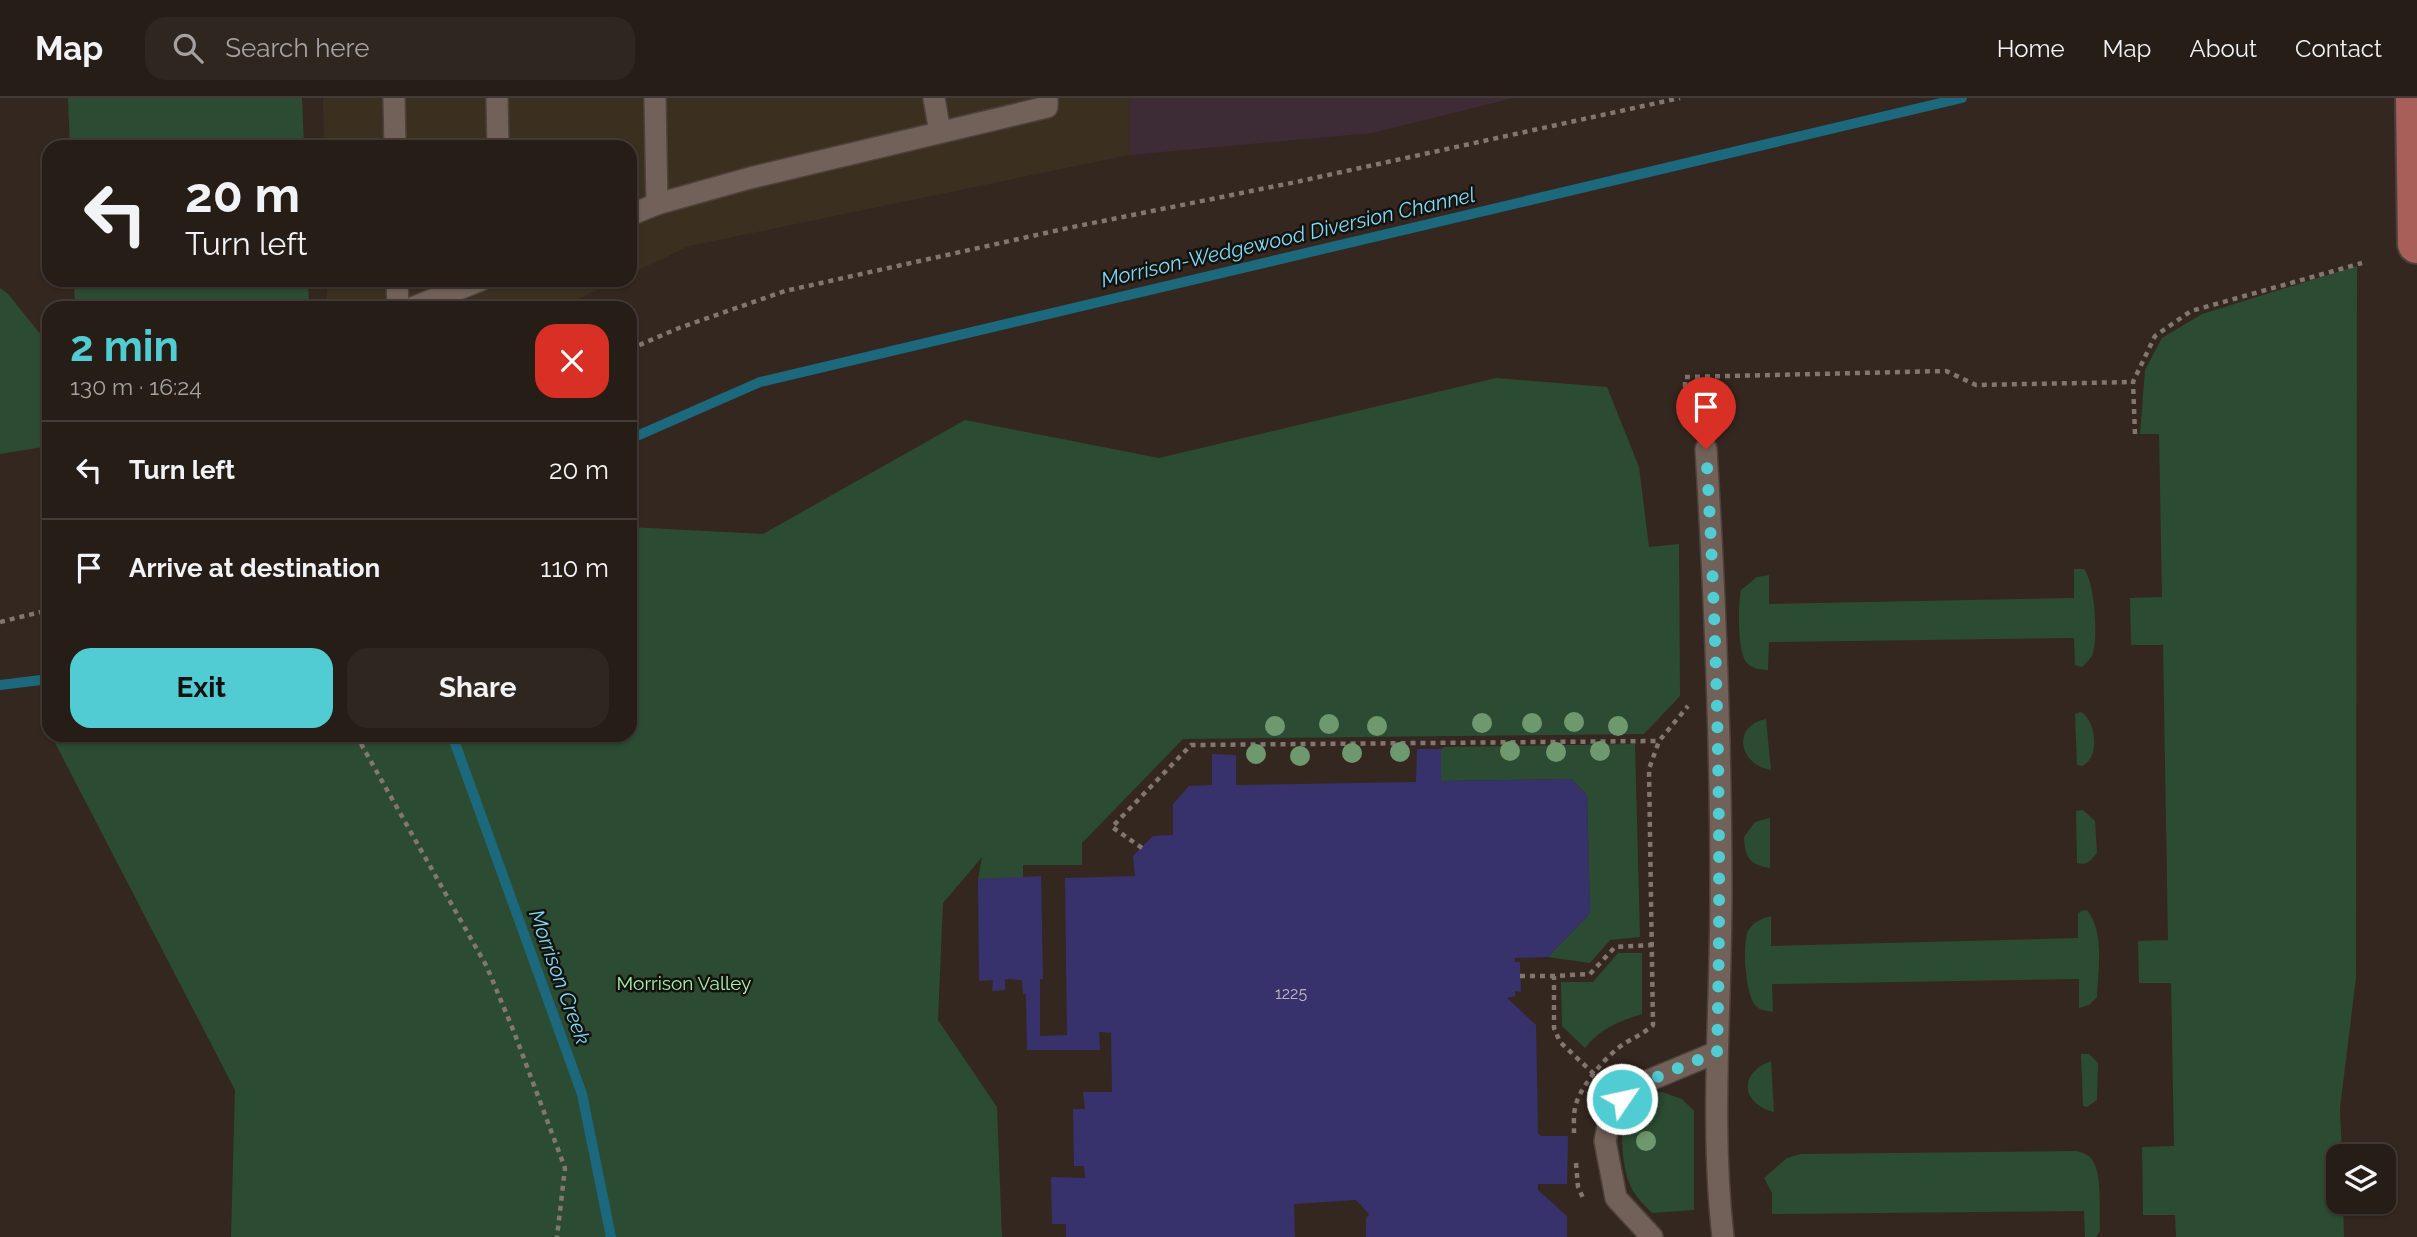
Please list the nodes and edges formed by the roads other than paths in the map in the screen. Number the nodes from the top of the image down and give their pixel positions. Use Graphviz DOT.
graph roads {
  1 [pos="394,98"];
  2 [pos="497,98"];
  3 [pos="655,98"];
  4 [pos="934,98"];
  5 [pos="1047,98"];
  6 [pos="2415,98"];
  7 [pos="940,132"];
  8 [pos="395,140"];
  9 [pos="498,140"];
  10 [pos="657,204"];
  11 [pos="637,212"];
  12 [pos="2417,244"];
  13 [pos="464,287"];
  14 [pos="429,301"];
  15 [pos="1706,449"];
  16 [pos="1717,1052"];
  17 [pos="1652,1237"];
  18 [pos="1723,1237"];
  1 -- 8 [label="lane"];
  2 -- 9 [label="lane"];
  3 -- 10 [label="lane"];
  4 -- 7 [label="lane"];
  5 -- 7 [label="lane"];
  6 -- 12 [label="main road"];
  7 -- 10 [label="lane"];
  10 -- 11 [label="lane"];
  13 -- 14 [label="lane"];
  15 -- 16 [label="lane"];
  16 -- 17 [label="lane"];
  16 -- 18 [label="lane"];
}
